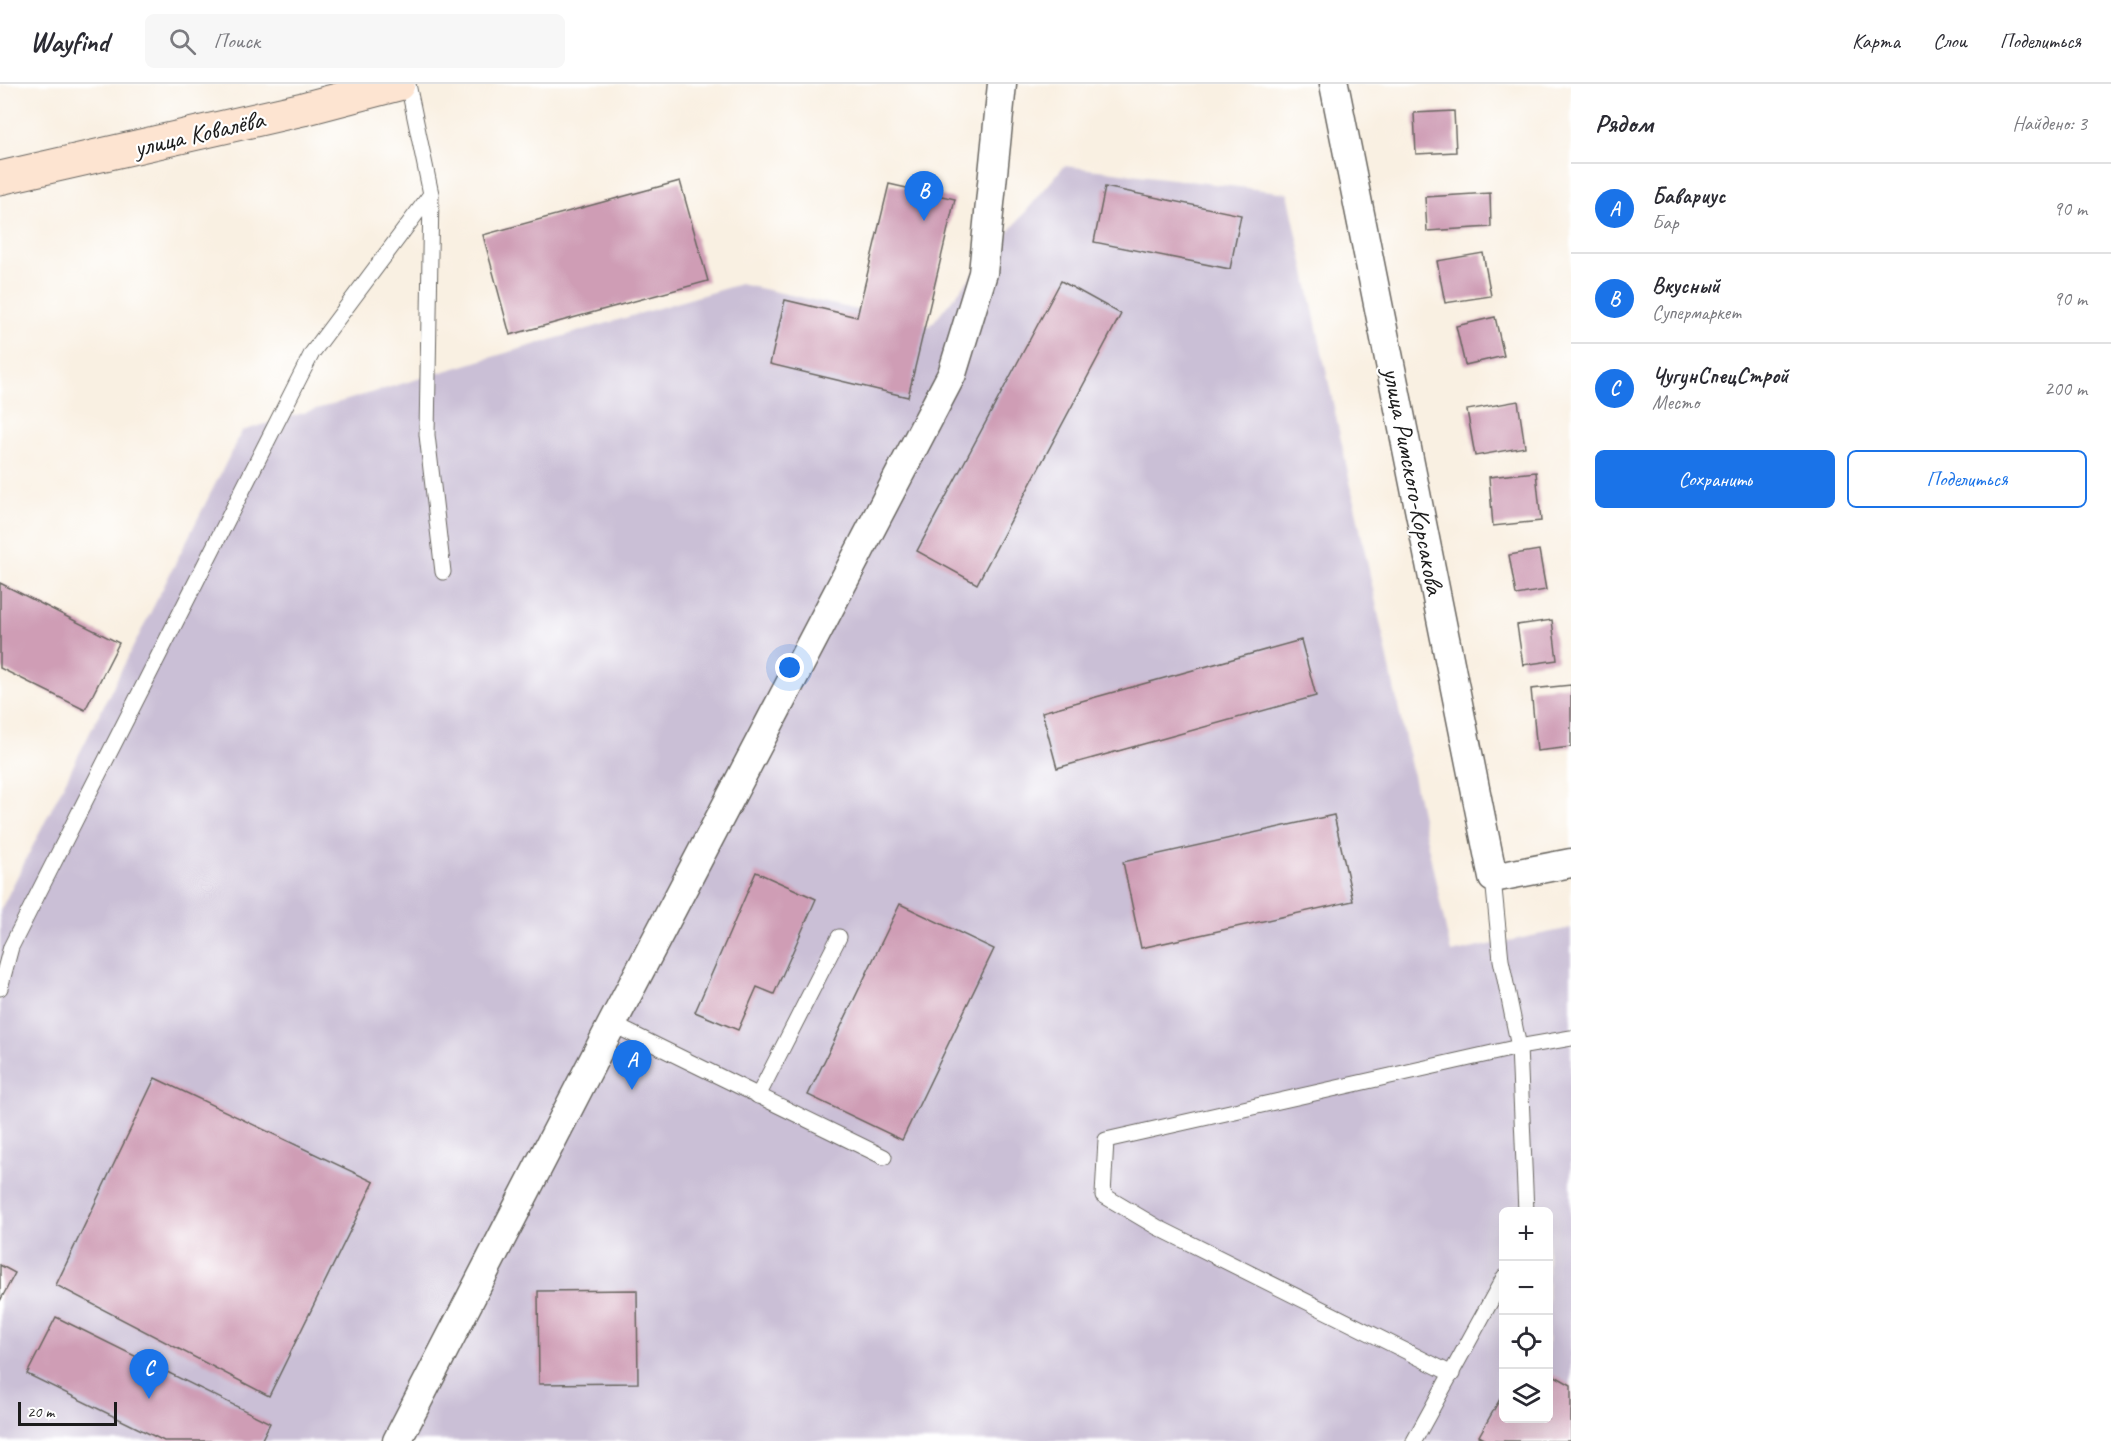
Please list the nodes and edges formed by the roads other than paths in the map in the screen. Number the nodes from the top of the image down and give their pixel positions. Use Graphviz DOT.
graph roads {
  1 [pos="398,84"];
  2 [pos="408,84"];
  3 [pos="1002,84"];
  4 [pos="1335,84"];
  5 [pos="0,178"];
  6 [pos="431,194"];
  7 [pos="443,572"];
  8 [pos="1571,862"];
  9 [pos="1493,878"];
  10 [pos="839,937"];
  11 [pos="0,988"];
  12 [pos="612,1024"];
  13 [pos="1571,1038"];
  14 [pos="1519,1047"];
  15 [pos="758,1096"];
  16 [pos="884,1157"];
  17 [pos="1526,1207"];
  18 [pos="1499,1285"];
  19 [pos="1452,1374"];
  20 [pos="397,1441"];
  21 [pos="1414,1441"];
  1 -- 5 [label="street, улица Ковалёва"];
  2 -- 6 [label="lane"];
  3 -- 12 [label="street"];
  4 -- 9 [label="street, улица Римского-Корсакова"];
  6 -- 7 [label="lane"];
  6 -- 11 [label="lane"];
  8 -- 9 [label="street"];
  9 -- 14 [label="lane"];
  10 -- 15 [label="lane"];
  12 -- 15 [label="lane"];
  12 -- 20 [label="street"];
  13 -- 14 [label="lane"];
  14 -- 17 [label="lane"];
  14 -- 19 [label="lane"];
  15 -- 16 [label="lane"];
  18 -- 19 [label="lane"];
  19 -- 21 [label="lane"];
}
